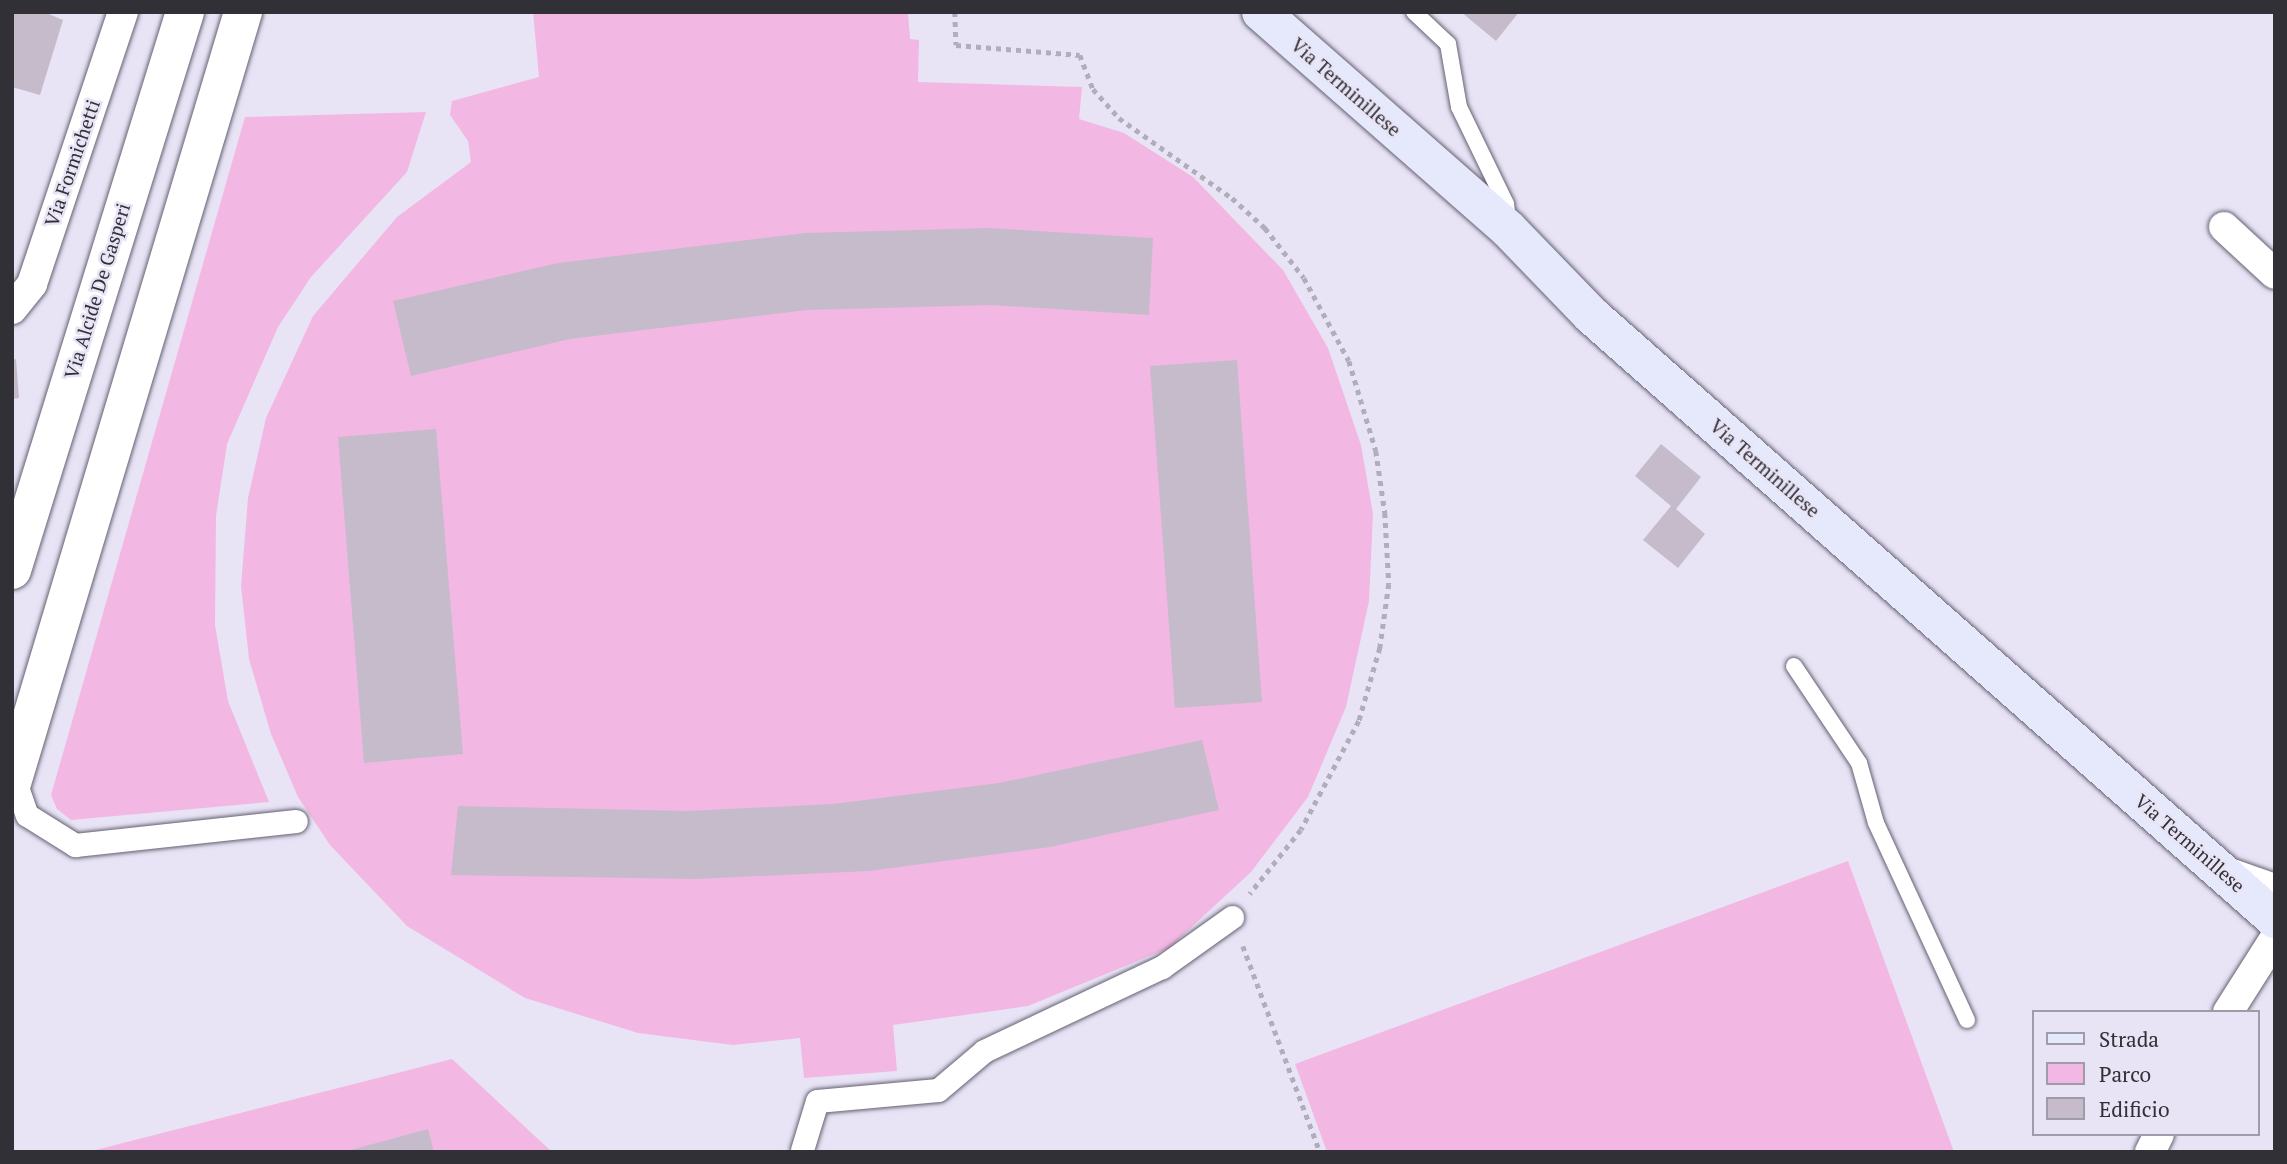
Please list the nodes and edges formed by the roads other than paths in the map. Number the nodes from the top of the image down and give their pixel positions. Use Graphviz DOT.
graph roads {
  1 [pos="123,12"];
  2 [pos="185,12"];
  3 [pos="243,12"];
  4 [pos="1261,12"];
  5 [pos="1414,12"];
  6 [pos="2224,227"];
  7 [pos="1508,230"];
  8 [pos="2275,274"];
  9 [pos="12,309"];
  10 [pos="12,570"];
  11 [pos="1794,666"];
  12 [pos="14,782"];
  13 [pos="296,821"];
  14 [pos="2220,870"];
  15 [pos="2275,889"];
  16 [pos="1232,917"];
  17 [pos="2275,919"];
  18 [pos="2275,938"];
  19 [pos="2229,1010"];
  20 [pos="1967,1020"];
  21 [pos="2158,1136"];
  22 [pos="802,1150"];
  23 [pos="2150,1152"];
  1 -- 9 [label="street, Via Formichetti"];
  2 -- 10 [label="street, Via Alcide De Gasperi"];
  3 -- 12 [label="street"];
  4 -- 7 [label="main road, Via Terminillese"];
  5 -- 7 [label="lane"];
  6 -- 8 [label="street"];
  7 -- 14 [label="main road, Via Terminillese"];
  11 -- 20 [label="lane"];
  12 -- 13 [label="street"];
  14 -- 15 [label="street"];
  14 -- 17 [label="main road, Via Terminillese"];
  16 -- 22 [label="street"];
  18 -- 19 [label="street"];
  21 -- 23 [label="street"];
}
